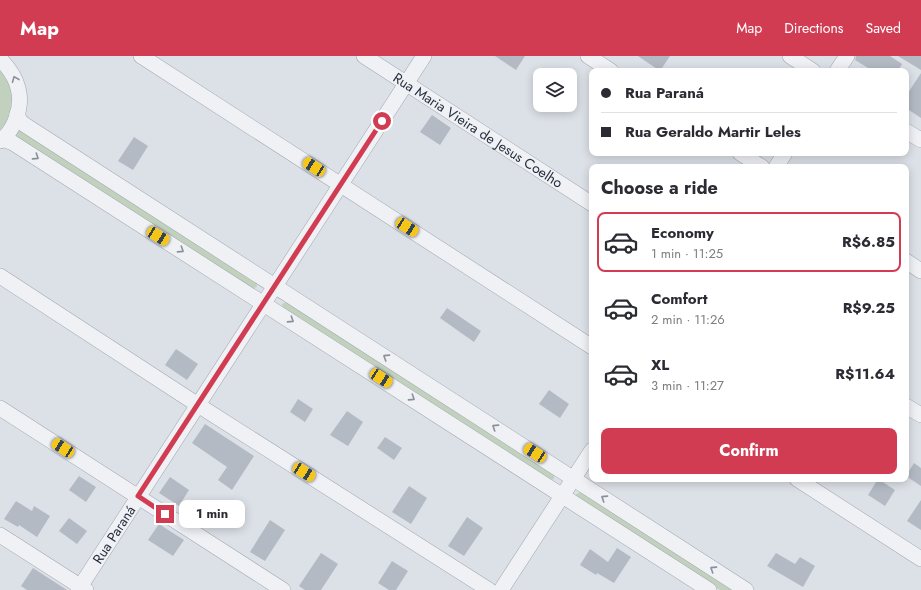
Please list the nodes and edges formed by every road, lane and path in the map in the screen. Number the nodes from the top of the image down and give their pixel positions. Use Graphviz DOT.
graph roads {
  1 [pos="141,56"];
  2 [pos="364,56"];
  3 [pos="424,56"];
  4 [pos="588,56"];
  5 [pos="790,56"];
  6 [pos="847,56"];
  7 [pos="4,60"];
  8 [pos="607,68"];
  9 [pos="808,68"];
  10 [pos="839,68"];
  11 [pos="406,83"];
  12 [pos="17,114"];
  13 [pos="909,133"];
  14 [pos="1,140"];
  15 [pos="921,140"];
  16 [pos="745,156"];
  17 [pos="757,164"];
  18 [pos="340,184"];
  19 [pos="589,202"];
  20 [pos="909,263"];
  21 [pos="921,270"];
  22 [pos="0,276"];
  23 [pos="275,286"];
  24 [pos="264,303"];
  25 [pos="589,345"];
  26 [pos="198,405"];
  27 [pos="0,408"];
  28 [pos="909,408"];
  29 [pos="921,415"];
  30 [pos="589,455"];
  31 [pos="574,478"];
  32 [pos="802,482"];
  33 [pos="138,496"];
  34 [pos="563,496"];
  35 [pos="0,535"];
  36 [pos="921,559"];
  37 [pos="81,589"];
  38 [pos="283,590"];
  39 [pos="489,590"];
  40 [pos="501,590"];
  41 [pos="709,590"];
  42 [pos="746,590"];
  1 -- 18 [label="street"];
  2 -- 11 [label="street, Rua Maria Vieira de Jesus Coelho"];
  3 -- 11 [label="street, Rua Paraná"];
  4 -- 8 [label="street"];
  5 -- 9 [label="street"];
  6 -- 10 [label="street"];
  12 -- 7 [label="street, one-way"];
  11 -- 18 [label="street, Rua Paraná"];
  11 -- 19 [label="street, Rua Maria Vieira de Jesus Coelho"];
  12 -- 14 [label="street"];
  12 -- 23 [label="street"];
  13 -- 15 [label="street"];
  14 -- 24 [label="street, one-way"];
  16 -- 17 [label="street"];
  18 -- 23 [label="street, Rua Paraná"];
  18 -- 25 [label="street"];
  20 -- 21 [label="street"];
  22 -- 26 [label="street"];
  23 -- 24 [label="street, Rua Paraná"];
  31 -- 23 [label="street, one-way"];
  24 -- 26 [label="street, Rua Paraná"];
  24 -- 34 [label="street, one-way"];
  26 -- 33 [label="street, Rua Paraná"];
  26 -- 39 [label="street"];
  27 -- 33 [label="street"];
  28 -- 29 [label="street"];
  30 -- 31 [label="street"];
  31 -- 34 [label="street"];
  42 -- 31 [label="street, one-way"];
  32 -- 36 [label="street"];
  33 -- 37 [label="street, Rua Paraná"];
  33 -- 38 [label="street"];
  34 -- 40 [label="street"];
  34 -- 41 [label="street"];
  35 -- 37 [label="street"];
}
